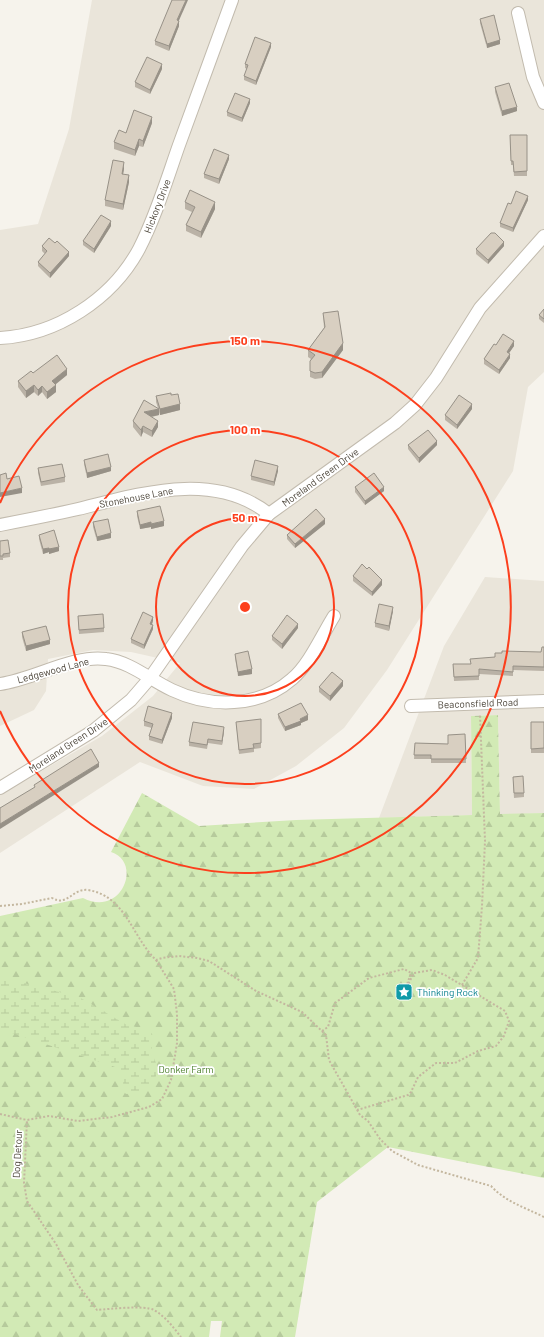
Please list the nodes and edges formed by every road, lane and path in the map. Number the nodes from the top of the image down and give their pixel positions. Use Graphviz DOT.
graph roads {
  1 [pos="232,0"];
  2 [pos="518,13"];
  3 [pos="544,103"];
  4 [pos="544,236"];
  5 [pos="0,338"];
  6 [pos="269,514"];
  7 [pos="0,525"];
  8 [pos="334,616"];
  9 [pos="150,678"];
  10 [pos="0,684"];
  11 [pos="544,701"];
  12 [pos="480,703"];
  13 [pos="411,706"];
  14 [pos="0,788"];
  15 [pos="0,906"];
  16 [pos="156,960"];
  17 [pos="462,986"];
  18 [pos="322,1031"];
  19 [pos="358,1110"];
  20 [pos="0,1114"];
  21 [pos="27,1120"];
  22 [pos="544,1217"];
  23 [pos="181,1337"];
  1 -- 5 [label="street, Hickory Drive"];
  2 -- 3 [label="street"];
  4 -- 6 [label="street, Moreland Green Drive"];
  6 -- 7 [label="street, Stonehouse Lane"];
  6 -- 9 [label="street, Moreland Green Drive"];
  8 -- 9 [label="street, Ledgewood Lane"];
  9 -- 10 [label="street, Ledgewood Lane"];
  9 -- 14 [label="street, Moreland Green Drive"];
  11 -- 12 [label="street, Beaconsfield Road"];
  12 -- 13 [label="street, Beaconsfield Road"];
  12 -- 17 [label="path"];
  15 -- 16 [label="path, Dog Detour"];
  16 -- 18 [label="path"];
  16 -- 21 [label="path, Dog Detour"];
  17 -- 18 [label="path"];
  17 -- 19 [label="path"];
  18 -- 19 [label="path"];
  19 -- 22 [label="path"];
  20 -- 21 [label="path"];
  21 -- 23 [label="path, Dog Detour"];
}
